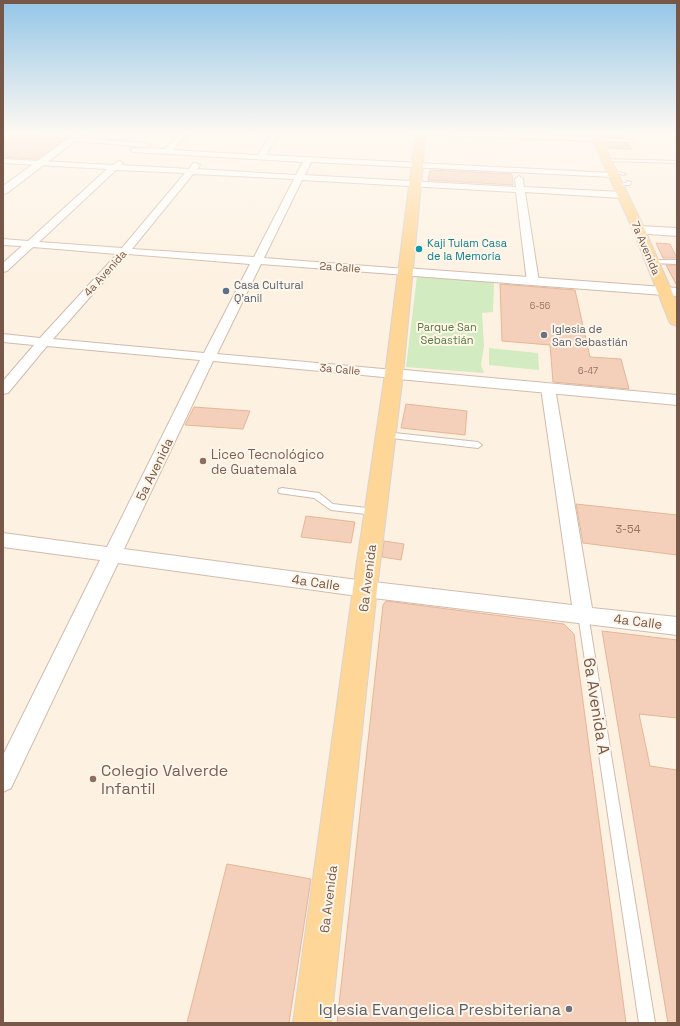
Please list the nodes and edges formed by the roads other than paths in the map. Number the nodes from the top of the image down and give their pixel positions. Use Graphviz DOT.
graph roads {
  1 [pos="18,180"];
  2 [pos="101,180"];
  3 [pos="184,180"];
  4 [pos="299,180"];
  5 [pos="348,180"];
  6 [pos="416,180"];
  7 [pos="519,180"];
  8 [pos="605,180"];
  9 [pos="616,181"];
  10 [pos="629,182"];
  11 [pos="416,184"];
  12 [pos="521,190"];
  13 [pos="3,191"];
  14 [pos="639,230"];
  15 [pos="677,232"];
  16 [pos="3,242"];
  17 [pos="30,244"];
  18 [pos="125,251"];
  19 [pos="258,261"];
  20 [pos="652,261"];
  21 [pos="677,262"];
  22 [pos="3,269"];
  23 [pos="406,272"];
  24 [pos="533,282"];
  25 [pos="671,292"];
  26 [pos="677,321"];
  27 [pos="3,338"];
  28 [pos="43,342"];
  29 [pos="208,358"];
  30 [pos="394,374"];
  31 [pos="548,388"];
  32 [pos="3,390"];
  33 [pos="677,400"];
  34 [pos="385,435"];
  35 [pos="478,445"];
  36 [pos="282,491"];
  37 [pos="375,512"];
  38 [pos="3,540"];
  39 [pos="113,555"];
  40 [pos="365,589"];
  41 [pos="583,614"];
  42 [pos="677,626"];
  43 [pos="3,780"];
  44 [pos="312,1023"];
  45 [pos="647,1023"];
  1 -- 13 [label="street"];
  2 -- 17 [label="street"];
  3 -- 18 [label="street, 4a Avenida"];
  4 -- 19 [label="street, 5a Avenida"];
  5 -- 11 [label="street"];
  6 -- 11 [label="main road, 6a Avenida"];
  7 -- 12 [label="street"];
  8 -- 9 [label="street"];
  9 -- 10 [label="lane"];
  9 -- 12 [label="street"];
  9 -- 14 [label="main road, 7a Avenida"];
  11 -- 12 [label="street"];
  11 -- 23 [label="main road, 6a Avenida"];
  12 -- 24 [label="street"];
  14 -- 15 [label="main road"];
  14 -- 20 [label="main road, 7a Avenida"];
  16 -- 17 [label="street, 2a Calle"];
  17 -- 18 [label="street, 2a Calle"];
  17 -- 22 [label="street"];
  18 -- 19 [label="street, 2a Calle"];
  18 -- 28 [label="street, 4a Avenida"];
  19 -- 23 [label="street, 2a Calle"];
  19 -- 29 [label="street, 5a Avenida"];
  20 -- 21 [label="lane"];
  20 -- 25 [label="main road, 7a Avenida"];
  23 -- 24 [label="street, 2a Calle"];
  23 -- 30 [label="main road, 6a Avenida"];
  24 -- 25 [label="street, 2a Calle"];
  25 -- 26 [label="main road, 7a Avenida"];
  27 -- 28 [label="street, 3a Calle"];
  28 -- 29 [label="street, 3a Calle"];
  28 -- 32 [label="street, 4a Avenida"];
  29 -- 30 [label="street, 3a Calle"];
  29 -- 39 [label="street, 5a Avenida"];
  30 -- 31 [label="street, 3a Calle"];
  30 -- 34 [label="main road, 6a Avenida"];
  31 -- 33 [label="street, 3a Calle"];
  31 -- 41 [label="street, 6a Avenida A"];
  34 -- 35 [label="lane"];
  34 -- 37 [label="main road, 6a Avenida"];
  36 -- 37 [label="lane"];
  37 -- 40 [label="main road, 6a Avenida"];
  38 -- 39 [label="street, 4a Calle"];
  39 -- 40 [label="street, 4a Calle"];
  39 -- 43 [label="street, 5a Avenida"];
  40 -- 41 [label="street, 4a Calle"];
  40 -- 44 [label="main road, 6a Avenida"];
  41 -- 42 [label="street, 4a Calle"];
  41 -- 45 [label="lane, 6a Avenida A"];
}
